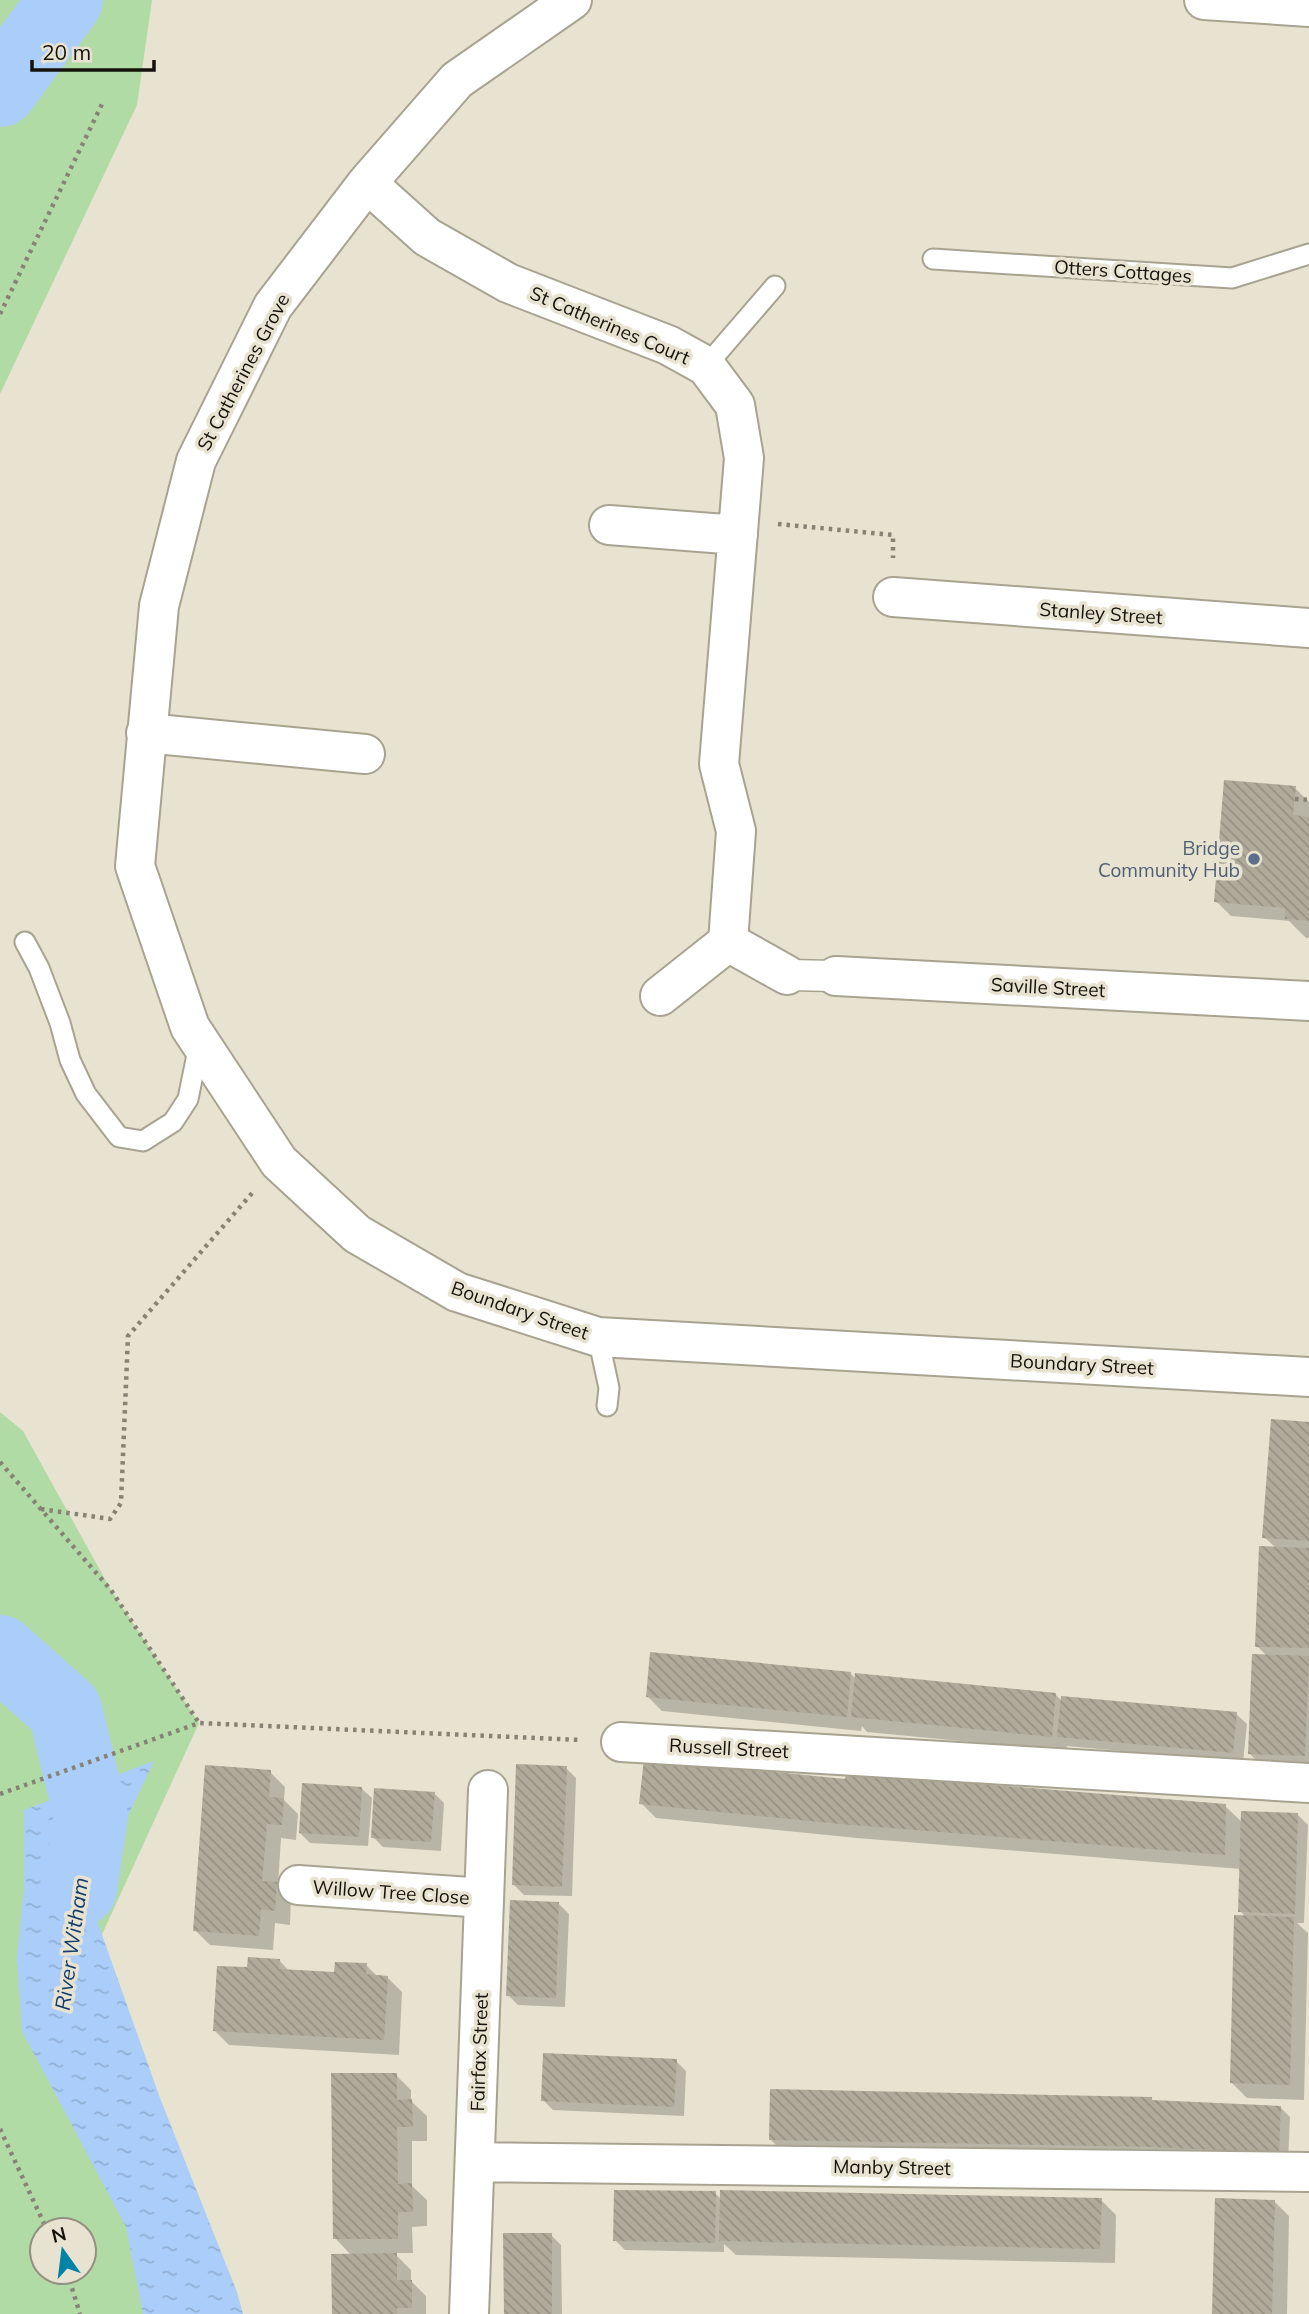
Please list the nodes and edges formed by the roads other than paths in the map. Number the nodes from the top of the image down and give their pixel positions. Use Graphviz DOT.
graph roads {
  1 [pos="572,0"];
  2 [pos="1203,0"];
  3 [pos="1309,7"];
  4 [pos="368,183"];
  5 [pos="1309,254"];
  6 [pos="933,259"];
  7 [pos="775,286"];
  8 [pos="706,366"];
  9 [pos="609,525"];
  10 [pos="738,528"];
  11 [pos="893,597"];
  12 [pos="1309,628"];
  13 [pos="146,733"];
  14 [pos="365,754"];
  15 [pos="24,942"];
  16 [pos="728,942"];
  17 [pos="787,975"];
  18 [pos="836,976"];
  19 [pos="660,996"];
  20 [pos="1309,1001"];
  21 [pos="199,1041"];
  22 [pos="598,1336"];
  23 [pos="1309,1377"];
  24 [pos="607,1406"];
  25 [pos="621,1742"];
  26 [pos="1309,1783"];
  27 [pos="488,1790"];
  28 [pos="298,1885"];
  29 [pos="484,1898"];
  30 [pos="475,2162"];
  31 [pos="1309,2172"];
  32 [pos="469,2314"];
  1 -- 4 [label="street, St Catherines Grove"];
  2 -- 3 [label="street"];
  4 -- 8 [label="street, St Catherines Court"];
  4 -- 13 [label="street, St Catherines Grove"];
  5 -- 6 [label="lane, Otters Cottages"];
  7 -- 8 [label="lane"];
  8 -- 10 [label="street, St Catherines Court"];
  9 -- 10 [label="street"];
  10 -- 16 [label="street, St Catherines Court"];
  11 -- 12 [label="street, Stanley Street"];
  13 -- 14 [label="street"];
  13 -- 21 [label="street, Boundary Street"];
  15 -- 21 [label="lane"];
  16 -- 17 [label="street"];
  16 -- 19 [label="street"];
  17 -- 18 [label="street, Saville Street"];
  18 -- 20 [label="street, Saville Street"];
  21 -- 22 [label="street, Boundary Street"];
  22 -- 23 [label="street, Boundary Street"];
  22 -- 24 [label="lane"];
  25 -- 26 [label="street, Russell Street"];
  27 -- 29 [label="street, Fairfax Street"];
  28 -- 29 [label="street, Willow Tree Close"];
  29 -- 30 [label="street, Fairfax Street"];
  30 -- 31 [label="street, Manby Street"];
  30 -- 32 [label="street, Fairfax Street"];
}
